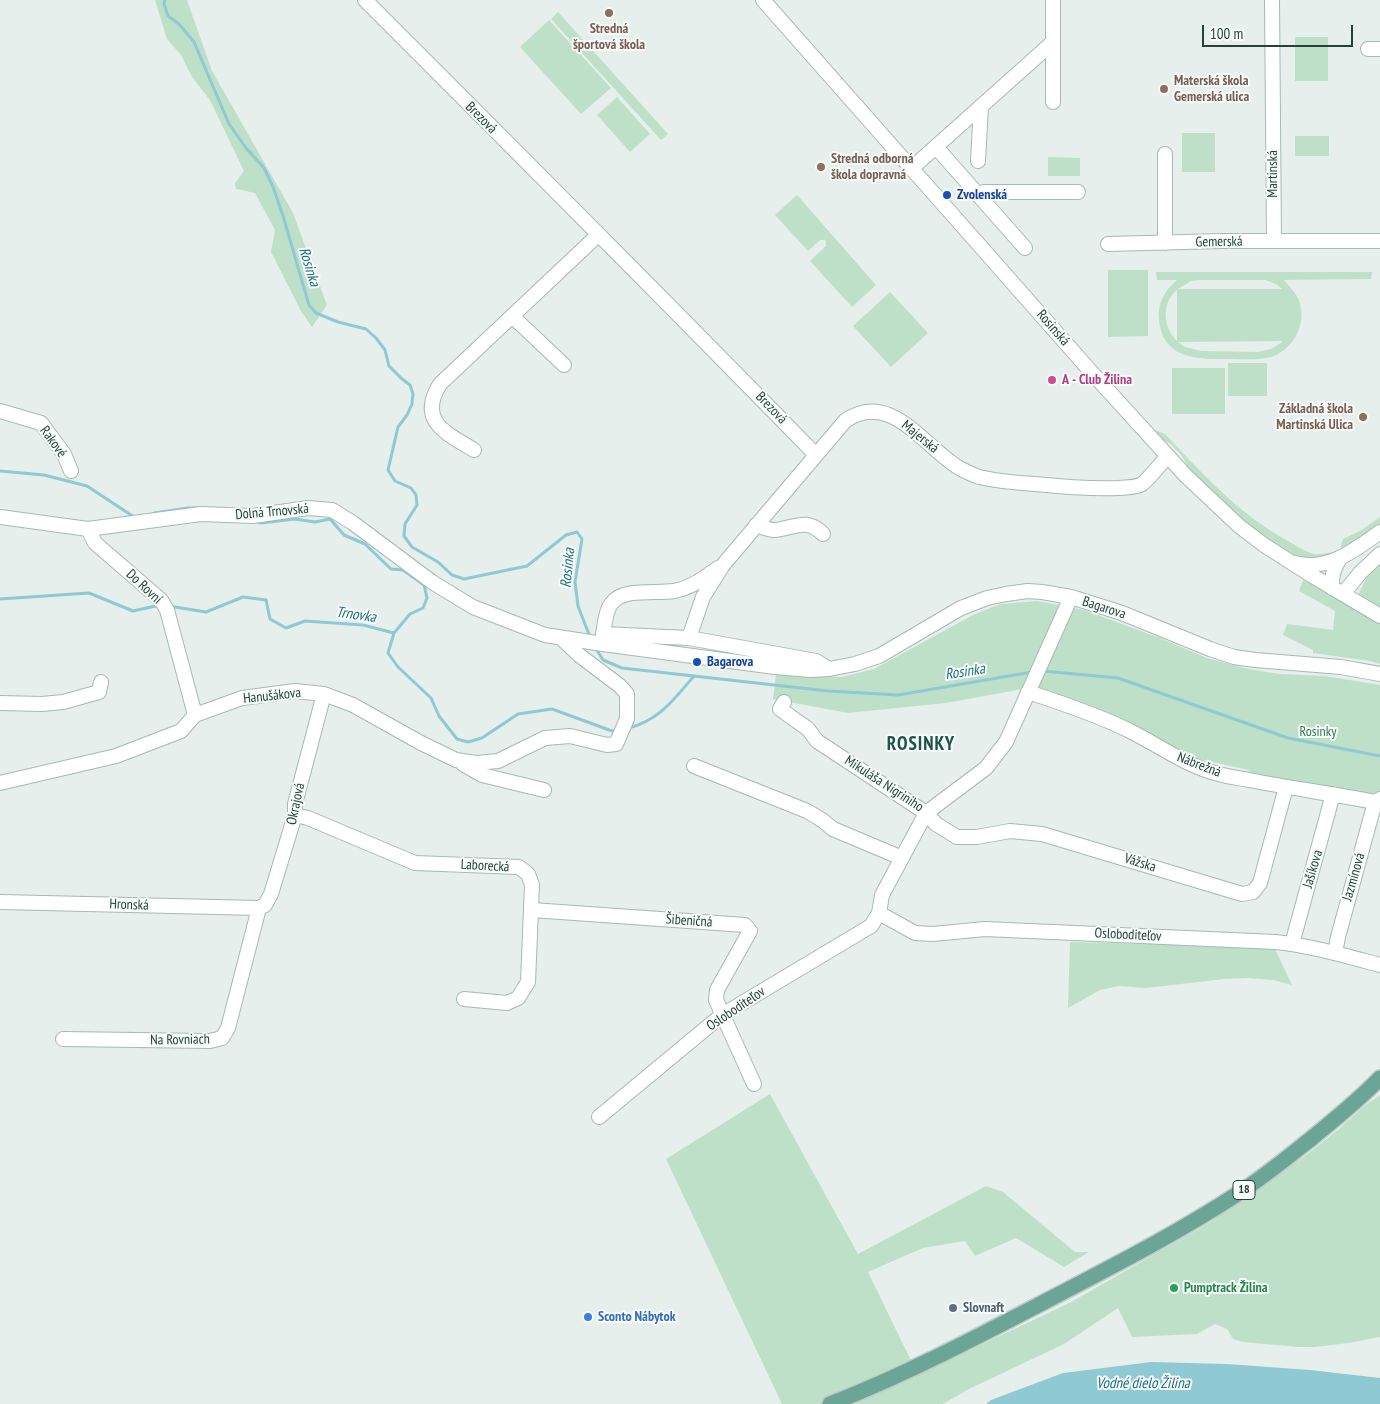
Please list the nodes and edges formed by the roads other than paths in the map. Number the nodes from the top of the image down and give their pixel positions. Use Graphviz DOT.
graph roads {
  1 [pos="365,0"];
  2 [pos="763,0"];
  3 [pos="1053,0"];
  4 [pos="1272,0"];
  5 [pos="1053,42"];
  6 [pos="1053,102"];
  7 [pos="981,106"];
  8 [pos="936,147"];
  9 [pos="1165,154"];
  10 [pos="978,161"];
  11 [pos="912,168"];
  12 [pos="1078,192"];
  13 [pos="979,196"];
  14 [pos="598,235"];
  15 [pos="1274,241"];
  16 [pos="1380,242"];
  17 [pos="1165,243"];
  18 [pos="1108,244"];
  19 [pos="1025,248"];
  20 [pos="512,316"];
  21 [pos="564,365"];
  22 [pos="0,411"];
  23 [pos="474,450"];
  24 [pos="816,455"];
  25 [pos="1168,456"];
  26 [pos="71,471"];
  27 [pos="0,517"];
  28 [pos="756,525"];
  29 [pos="88,528"];
  30 [pos="1380,532"];
  31 [pos="823,534"];
  32 [pos="1380,554"];
  33 [pos="1340,558"];
  34 [pos="1289,562"];
  35 [pos="723,565"];
  36 [pos="1338,591"];
  37 [pos="1071,598"];
  38 [pos="1380,616"];
  39 [pos="561,638"];
  40 [pos="689,638"];
  41 [pos="598,641"];
  42 [pos="829,669"];
  43 [pos="1380,674"];
  44 [pos="101,682"];
  45 [pos="1031,686"];
  46 [pos="324,694"];
  47 [pos="784,702"];
  48 [pos="0,703"];
  49 [pos="195,715"];
  50 [pos="456,760"];
  51 [pos="694,766"];
  52 [pos="0,783"];
  53 [pos="1286,787"];
  54 [pos="544,790"];
  55 [pos="1333,794"];
  56 [pos="1378,801"];
  57 [pos="926,813"];
  58 [pos="296,815"];
  59 [pos="902,858"];
  60 [pos="0,902"];
  61 [pos="259,908"];
  62 [pos="532,910"];
  63 [pos="879,913"];
  64 [pos="1292,944"];
  65 [pos="1335,953"];
  66 [pos="1380,965"];
  67 [pos="464,999"];
  68 [pos="722,1015"];
  69 [pos="63,1039"];
  70 [pos="1378,1082"];
  71 [pos="754,1084"];
  72 [pos="599,1117"];
  73 [pos="852,1399"];
  74 [pos="830,1404"];
  1 -- 14 [label="street, Brezová"];
  2 -- 11 [label="street, Rosinská"];
  3 -- 5 [label="street"];
  4 -- 15 [label="street, Martinská"];
  5 -- 6 [label="street"];
  5 -- 7 [label="street"];
  7 -- 8 [label="street"];
  7 -- 10 [label="street"];
  8 -- 11 [label="street"];
  8 -- 13 [label="street"];
  9 -- 17 [label="street"];
  11 -- 25 [label="street, Rosinská"];
  12 -- 13 [label="street"];
  13 -- 19 [label="street"];
  14 -- 20 [label="street"];
  14 -- 24 [label="street, Brezová"];
  15 -- 16 [label="street"];
  15 -- 17 [label="street, Gemerská"];
  17 -- 18 [label="street, Gemerská"];
  20 -- 21 [label="street"];
  20 -- 23 [label="street"];
  22 -- 26 [label="street, Rakové"];
  24 -- 25 [label="street, Majerská"];
  24 -- 28 [label="street, Majerská"];
  25 -- 34 [label="street, Rosinská"];
  27 -- 29 [label="street, Dolná Trnovská"];
  28 -- 31 [label="street"];
  28 -- 35 [label="street, Majerská"];
  29 -- 39 [label="street, Dolná Trnovská"];
  29 -- 49 [label="street, Do Rovní"];
  30 -- 33 [label="street"];
  32 -- 36 [label="street"];
  33 -- 34 [label="street"];
  33 -- 36 [label="street"];
  34 -- 36 [label="street, Rosinská"];
  35 -- 40 [label="street, Majerská"];
  35 -- 41 [label="street, Majerská"];
  36 -- 38 [label="street, Rosinská"];
  37 -- 42 [label="street, Bagarova"];
  37 -- 43 [label="street, Bagarova"];
  37 -- 45 [label="street, Mikuláša Nigriniho"];
  39 -- 41 [label="street, Dolná Trnovská"];
  39 -- 50 [label="street, Hanušákova"];
  40 -- 41 [label="street"];
  40 -- 42 [label="street"];
  41 -- 42 [label="street, Bagarova"];
  44 -- 48 [label="street"];
  45 -- 53 [label="street, Nábrežná"];
  45 -- 57 [label="street, Mikuláša Nigriniho"];
  46 -- 49 [label="street, Hanušákova"];
  46 -- 50 [label="street, Hanušákova"];
  46 -- 58 [label="street, Okrajová"];
  47 -- 57 [label="street, Mikuláša Nigriniho"];
  49 -- 52 [label="street, Hanušákova"];
  50 -- 54 [label="street, Hanušákova"];
  51 -- 59 [label="street"];
  53 -- 55 [label="street, Nábrežná"];
  53 -- 57 [label="street, Vážska"];
  55 -- 56 [label="street, Nábrežná"];
  55 -- 64 [label="street, Jašíkova"];
  56 -- 65 [label="street, Jazmínová"];
  57 -- 59 [label="street, Osloboditeľov"];
  58 -- 61 [label="street, Okrajová"];
  58 -- 62 [label="street, Laborecká"];
  59 -- 63 [label="street, Osloboditeľov"];
  60 -- 61 [label="street, Hronská"];
  61 -- 69 [label="street, Na Rovniach"];
  62 -- 67 [label="street, Laborecká"];
  62 -- 68 [label="street, Šibeničná"];
  63 -- 64 [label="street, Osloboditeľov"];
  63 -- 68 [label="street, Osloboditeľov"];
  64 -- 65 [label="street, Osloboditeľov"];
  65 -- 66 [label="street, Osloboditeľov"];
  68 -- 71 [label="street"];
  68 -- 72 [label="street, Osloboditeľov"];
  70 -- 73 [label="main road, 18"];
  73 -- 74 [label="main road, 18"];
}
